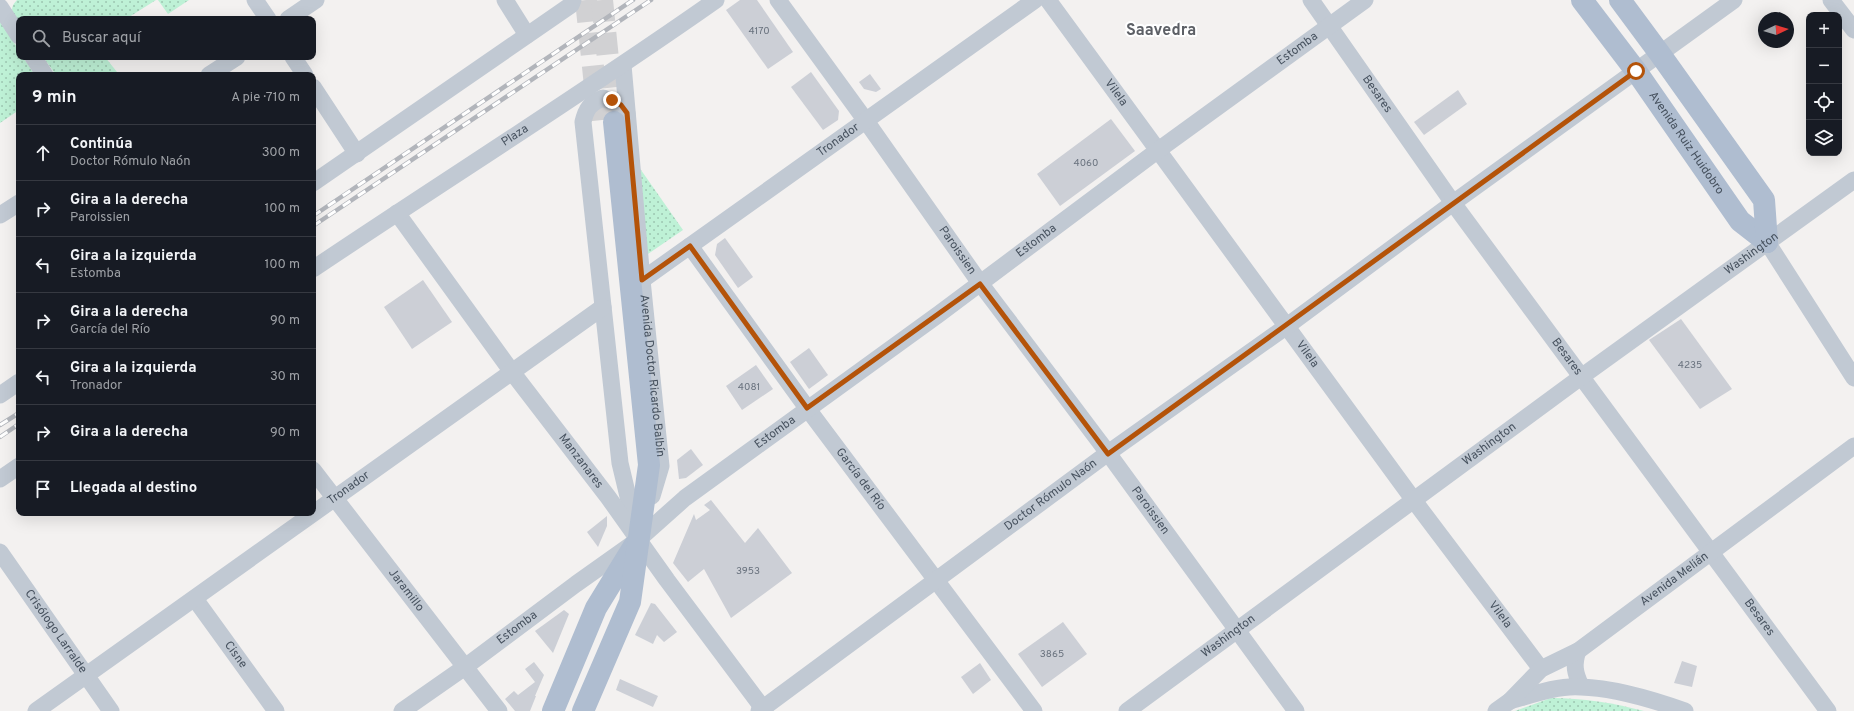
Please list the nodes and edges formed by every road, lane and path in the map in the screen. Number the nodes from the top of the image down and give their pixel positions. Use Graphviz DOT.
graph roads {
  1 [pos="255,0"];
  2 [pos="316,0"];
  3 [pos="505,0"];
  4 [pos="716,0"];
  5 [pos="778,0"];
  6 [pos="1036,0"];
  7 [pos="1048,0"];
  8 [pos="1311,0"];
  9 [pos="1365,0"];
  10 [pos="1582,0"];
  11 [pos="1620,0"];
  12 [pos="1734,0"];
  13 [pos="1831,0"];
  14 [pos="572,2"];
  15 [pos="0,7"];
  16 [pos="266,16"];
  17 [pos="292,16"];
  18 [pos="1329,26"];
  19 [pos="1854,30"];
  20 [pos="16,31"];
  21 [pos="527,35"];
  22 [pos="1660,54"];
  23 [pos="35,60"];
  24 [pos="232,60"];
  25 [pos="295,60"];
  26 [pos="623,65"];
  27 [pos="1636,71"];
  28 [pos="42,72"];
  29 [pos="214,72"];
  30 [pos="303,72"];
  31 [pos="316,92"];
  32 [pos="557,107"];
  33 [pos="606,120"];
  34 [pos="866,120"];
  35 [pos="1158,151"];
  36 [pos="357,154"];
  37 [pos="1854,180"];
  38 [pos="316,181"];
  39 [pos="1453,203"];
  40 [pos="16,204"];
  41 [pos="397,213"];
  42 [pos="0,215"];
  43 [pos="1767,242"];
  44 [pos="690,246"];
  45 [pos="316,267"];
  46 [pos="642,280"];
  47 [pos="980,284"];
  48 [pos="602,307"];
  49 [pos="1287,326"];
  50 [pos="512,372"];
  51 [pos="1581,377"];
  52 [pos="1854,378"];
  53 [pos="16,384"];
  54 [pos="0,395"];
  55 [pos="807,408"];
  56 [pos="1854,446"];
  57 [pos="1108,454"];
  58 [pos="16,468"];
  59 [pos="316,474"];
  60 [pos="0,479"];
  61 [pos="334,499"];
  62 [pos="1414,500"];
  63 [pos="316,512"];
  64 [pos="310,516"];
  65 [pos="638,540"];
  66 [pos="0,552"];
  67 [pos="1711,552"];
  68 [pos="936,581"];
  69 [pos="195,599"];
  70 [pos="1238,630"];
  71 [pos="1578,651"];
  72 [pos="465,667"];
  73 [pos="1541,669"];
  74 [pos="85,675"];
  75 [pos="1581,686"];
  76 [pos="1510,701"];
  77 [pos="762,710"];
  78 [pos="36,711"];
  79 [pos="110,711"];
  80 [pos="276,711"];
  81 [pos="402,711"];
  82 [pos="499,711"];
  83 [pos="553,711"];
  84 [pos="582,711"];
  85 [pos="1034,711"];
  86 [pos="1127,711"];
  87 [pos="1296,711"];
  88 [pos="1496,711"];
  89 [pos="1685,711"];
  90 [pos="1828,711"];
  1 -- 16 [label="street"];
  2 -- 17 [label="street"];
  3 -- 21 [label="street"];
  4 -- 26 [label="street, Plaza"];
  5 -- 34 [label="street, Paroissien"];
  6 -- 34 [label="street, Tronador"];
  7 -- 35 [label="street, Vilela"];
  8 -- 18 [label="street, Besares"];
  9 -- 18 [label="street, Estomba"];
  10 -- 27 [label="main road, Avenida Ruiz Huidobro"];
  11 -- 22 [label="main road, Avenida Ruiz Huidobro"];
  12 -- 22 [label="street, Doctor Rómulo Naón"];
  13 -- 19 [label="street"];
  14 -- 21 [label="street"];
  15 -- 20 [label="street"];
  18 -- 35 [label="street, Estomba"];
  18 -- 39 [label="street, Besares"];
  21 -- 36 [label="street"];
  22 -- 27 [label="street, Doctor Rómulo Naón"];
  22 -- 43 [label="main road, Avenida Ruiz Huidobro"];
  23 -- 28 [label="street"];
  24 -- 29 [label="street"];
  25 -- 30 [label="street"];
  26 -- 32 [label="street, Plaza"];
  26 -- 33 [label="street, Avenida Doctor Ricardo Balbín"];
  27 -- 39 [label="street, Doctor Rómulo Naón"];
  27 -- 43 [label="main road, Avenida Ruiz Huidobro"];
  31 -- 36 [label="street"];
  32 -- 33 [label="street"];
  32 -- 41 [label="street, Plaza"];
  33 -- 46 [label="street, Avenida Doctor Ricardo Balbín"];
  33 -- 48 [label="street, Avenida Doctor Ricardo Balbín"];
  33 -- 65 [label="main road"];
  34 -- 44 [label="street, Tronador"];
  34 -- 47 [label="street, Paroissien"];
  35 -- 47 [label="street, Estomba"];
  35 -- 49 [label="street, Vilela"];
  36 -- 38 [label="street"];
  37 -- 43 [label="street, Washington"];
  39 -- 49 [label="street, Doctor Rómulo Naón"];
  39 -- 51 [label="street, Besares"];
  40 -- 42 [label="street"];
  41 -- 45 [label="street, Plaza"];
  41 -- 50 [label="street, Manzanares"];
  43 -- 51 [label="street, Washington"];
  43 -- 52 [label="street, Avenida Ruiz Huidobro"];
  44 -- 46 [label="street, Tronador"];
  44 -- 55 [label="street, García del Río"];
  46 -- 65 [label="street, Avenida Doctor Ricardo Balbín"];
  47 -- 55 [label="street, Estomba"];
  47 -- 57 [label="street, Paroissien"];
  48 -- 50 [label="street, Tronador"];
  48 -- 65 [label="street, Avenida Doctor Ricardo Balbín"];
  49 -- 57 [label="street, Doctor Rómulo Naón"];
  49 -- 62 [label="street, Vilela"];
  50 -- 61 [label="street, Tronador"];
  50 -- 65 [label="street, Manzanares"];
  51 -- 62 [label="street, Washington"];
  51 -- 67 [label="street, Besares"];
  53 -- 54 [label="street"];
  55 -- 65 [label="street, Estomba"];
  55 -- 68 [label="street, García del Río"];
  56 -- 67 [label="street, Avenida Melián"];
  57 -- 68 [label="street, Doctor Rómulo Naón"];
  57 -- 70 [label="street, Paroissien"];
  58 -- 60 [label="street"];
  59 -- 61 [label="street, Jaramillo"];
  61 -- 63 [label="street, Tronador"];
  61 -- 72 [label="street, Jaramillo"];
  62 -- 70 [label="street, Washington"];
  62 -- 73 [label="street, Vilela"];
  64 -- 69 [label="street, Tronador"];
  65 -- 72 [label="street, Estomba"];
  65 -- 77 [label="street, Manzanares"];
  65 -- 83 [label="main road, Avenida Doctor Ricardo Balbín"];
  65 -- 84 [label="main road, Avenida Doctor Ricardo Balbín"];
  66 -- 74 [label="street, Crisólogo Larralde"];
  67 -- 71 [label="street, Avenida Melián"];
  67 -- 90 [label="street, Besares"];
  68 -- 77 [label="street, Doctor Rómulo Naón"];
  68 -- 85 [label="street, García del Río"];
  69 -- 74 [label="street, Tronador"];
  69 -- 80 [label="street, Cisne"];
  70 -- 86 [label="street, Washington"];
  70 -- 87 [label="street, Paroissien"];
  71 -- 73 [label="street, Avenida Melián"];
  71 -- 75 [label="street"];
  72 -- 81 [label="street, Estomba"];
  72 -- 82 [label="street, Jaramillo"];
  73 -- 76 [label="street, Avenida Melián"];
  74 -- 78 [label="street, Tronador"];
  74 -- 79 [label="street, Crisólogo Larralde"];
  75 -- 76 [label="street"];
  75 -- 89 [label="street"];
  76 -- 88 [label="street, Avenida Melián"];
}
